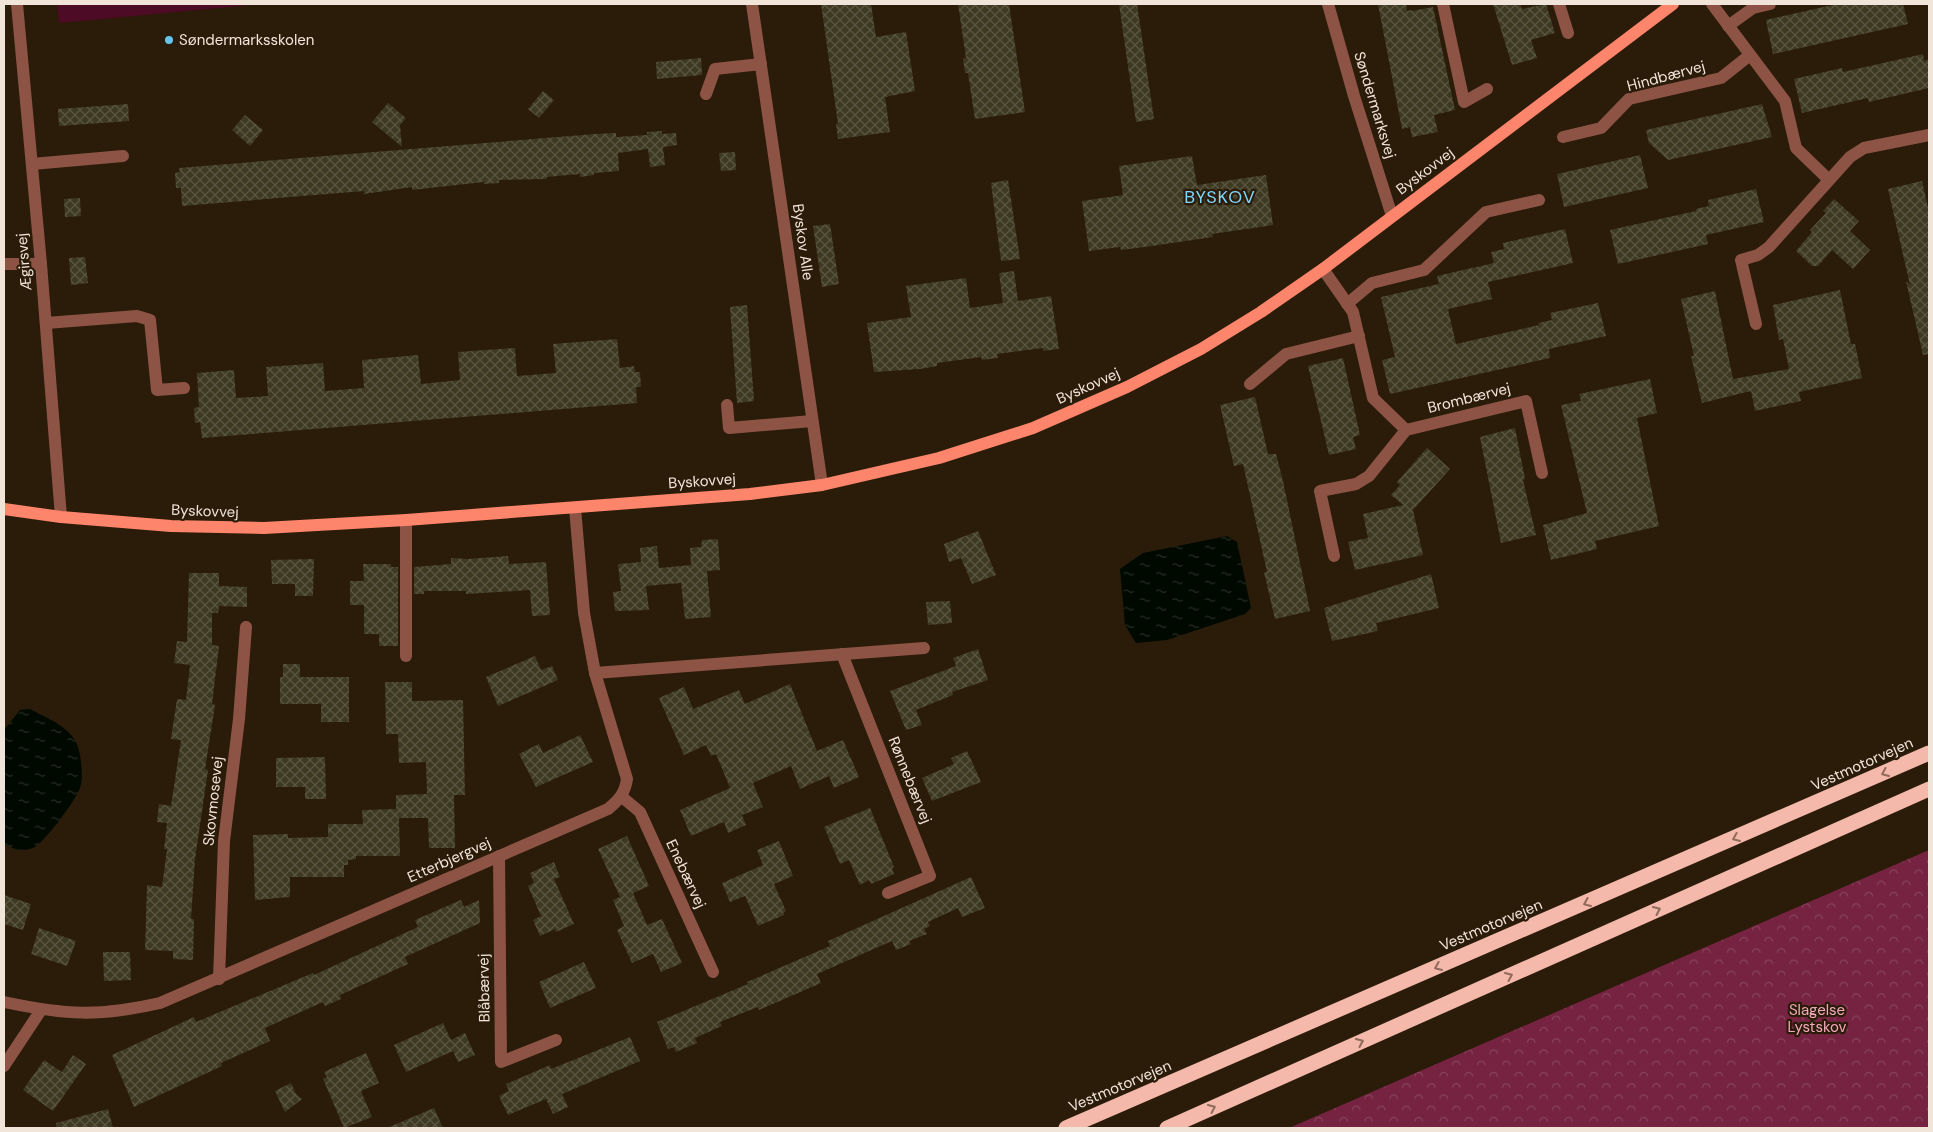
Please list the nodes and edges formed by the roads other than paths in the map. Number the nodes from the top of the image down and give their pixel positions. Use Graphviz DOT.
graph roads {
  1 [pos="17,4"];
  2 [pos="752,4"];
  3 [pos="1328,4"];
  4 [pos="1443,4"];
  5 [pos="1559,4"];
  6 [pos="1673,4"];
  7 [pos="1712,4"];
  8 [pos="1770,4"];
  9 [pos="1728,26"];
  10 [pos="1568,33"];
  11 [pos="1750,55"];
  12 [pos="761,64"];
  13 [pos="1487,89"];
  14 [pos="706,94"];
  15 [pos="1929,135"];
  16 [pos="1563,137"];
  17 [pos="123,156"];
  18 [pos="32,164"];
  19 [pos="1828,180"];
  20 [pos="1539,200"];
  21 [pos="1392,216"];
  22 [pos="4,264"];
  23 [pos="41,264"];
  24 [pos="1323,269"];
  25 [pos="1347,304"];
  26 [pos="46,323"];
  27 [pos="1756,324"];
  28 [pos="1359,336"];
  29 [pos="1250,384"];
  30 [pos="184,388"];
  31 [pos="727,405"];
  32 [pos="812,421"];
  33 [pos="1406,430"];
  34 [pos="1542,473"];
  35 [pos="822,485"];
  36 [pos="4,508"];
  37 [pos="574,508"];
  38 [pos="61,517"];
  39 [pos="406,520"];
  40 [pos="1334,556"];
  41 [pos="246,627"];
  42 [pos="924,648"];
  43 [pos="842,654"];
  44 [pos="406,656"];
  45 [pos="595,673"];
  46 [pos="1929,753"];
  47 [pos="1929,789"];
  48 [pos="622,797"];
  49 [pos="499,856"];
  50 [pos="888,893"];
  51 [pos="714,972"];
  52 [pos="219,979"];
  53 [pos="4,1002"];
  54 [pos="42,1010"];
  55 [pos="556,1040"];
  56 [pos="4,1066"];
  57 [pos="1066,1128"];
  58 [pos="1167,1128"];
  1 -- 18 [label="street, Ægirsvej"];
  2 -- 12 [label="street, Byskov Alle"];
  3 -- 21 [label="street, Søndermarksvej"];
  4 -- 13 [label="street"];
  5 -- 10 [label="street"];
  6 -- 21 [label="main road, Byskovvej"];
  7 -- 9 [label="street"];
  8 -- 9 [label="street"];
  9 -- 11 [label="street"];
  11 -- 16 [label="street, Hindbærvej"];
  11 -- 19 [label="street"];
  12 -- 14 [label="street"];
  12 -- 32 [label="street, Byskov Alle"];
  15 -- 19 [label="street"];
  17 -- 18 [label="street"];
  18 -- 23 [label="street, Ægirsvej"];
  19 -- 27 [label="street"];
  20 -- 25 [label="street"];
  21 -- 24 [label="main road, Byskovvej"];
  22 -- 23 [label="street"];
  23 -- 26 [label="street, Ægirsvej"];
  24 -- 25 [label="street"];
  24 -- 35 [label="main road, Byskovvej"];
  25 -- 28 [label="street"];
  26 -- 30 [label="street"];
  26 -- 38 [label="street, Ægirsvej"];
  28 -- 29 [label="street"];
  28 -- 33 [label="street"];
  31 -- 32 [label="street"];
  32 -- 35 [label="street, Byskov Alle"];
  33 -- 34 [label="street, Brombærvej"];
  33 -- 40 [label="street"];
  35 -- 37 [label="main road, Byskovvej"];
  36 -- 38 [label="main road, Byskovvej"];
  37 -- 39 [label="main road, Byskovvej"];
  37 -- 45 [label="street"];
  38 -- 39 [label="main road, Byskovvej"];
  39 -- 44 [label="street"];
  41 -- 52 [label="street, Skovmosevej"];
  42 -- 43 [label="street"];
  43 -- 45 [label="street"];
  43 -- 50 [label="street, Rønnebærvej"];
  45 -- 48 [label="street"];
  46 -- 57 [label="highway, Vestmotorvejen, one-way"];
  58 -- 47 [label="highway, one-way"];
  48 -- 49 [label="street, Etterbjergvej"];
  48 -- 51 [label="street, Enebærvej"];
  49 -- 52 [label="street, Etterbjergvej"];
  49 -- 55 [label="street, Blåbærvej"];
  52 -- 54 [label="street, Etterbjergvej"];
  53 -- 54 [label="street, Etterbjergvej"];
  54 -- 56 [label="street"];
}
